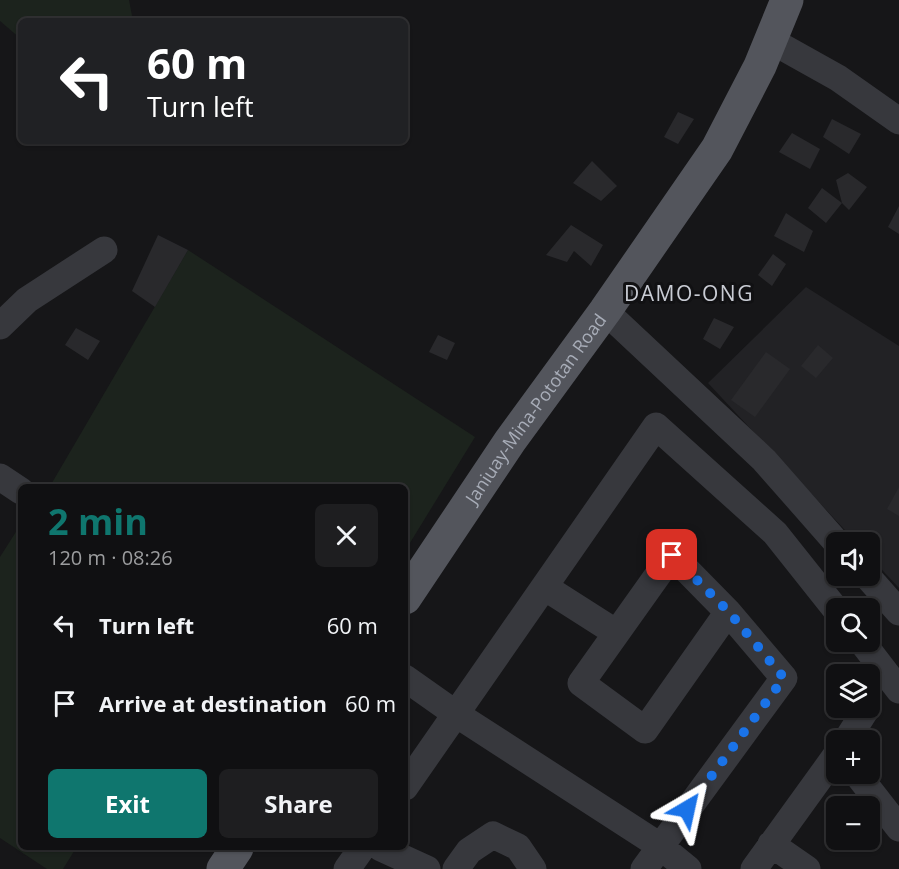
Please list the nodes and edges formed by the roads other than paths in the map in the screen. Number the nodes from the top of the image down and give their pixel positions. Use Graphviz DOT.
graph roads {
  1 [pos="787,0"];
  2 [pos="770,40"];
  3 [pos="899,121"];
  4 [pos="104,250"];
  5 [pos="605,311"];
  6 [pos="0,326"];
  7 [pos="0,477"];
  8 [pos="18,489"];
  9 [pos="827,532"];
  10 [pos="876,586"];
  11 [pos="546,588"];
  12 [pos="408,594"];
  13 [pos="827,598"];
  14 [pos="729,612"];
  15 [pos="899,612"];
  16 [pos="615,632"];
  17 [pos="870,652"];
  18 [pos="408,680"];
  19 [pos="894,683"];
  20 [pos="880,695"];
  21 [pos="456,714"];
  22 [pos="826,769"];
  23 [pos="408,783"];
  24 [pos="864,784"];
  25 [pos="899,828"];
  26 [pos="771,844"];
  27 [pos="660,846"];
  28 [pos="236,850"];
  29 [pos="361,850"];
  30 [pos="385,850"];
  31 [pos="223,869"];
  32 [pos="347,869"];
  33 [pos="427,869"];
  34 [pos="456,869"];
  35 [pos="533,869"];
  36 [pos="644,869"];
  37 [pos="688,869"];
  38 [pos="754,869"];
  39 [pos="807,869"];
  1 -- 2 [label="main road, Janiuay-Mina-Pototan Road"];
  2 -- 3 [label="street"];
  2 -- 5 [label="main road, Janiuay-Mina-Pototan Road"];
  4 -- 6 [label="street"];
  5 -- 9 [label="street"];
  5 -- 12 [label="main road, Janiuay-Mina-Pototan Road"];
  7 -- 8 [label="street"];
  10 -- 15 [label="street"];
  11 -- 13 [label="street"];
  11 -- 16 [label="street"];
  11 -- 21 [label="street"];
  14 -- 16 [label="street"];
  14 -- 16 [label="street"];
  14 -- 27 [label="street"];
  17 -- 19 [label="street"];
  18 -- 21 [label="street"];
  19 -- 20 [label="street"];
  21 -- 23 [label="street"];
  21 -- 27 [label="street"];
  22 -- 26 [label="street"];
  24 -- 25 [label="street"];
  26 -- 38 [label="street"];
  26 -- 39 [label="street"];
  27 -- 36 [label="street"];
  27 -- 37 [label="street"];
  28 -- 31 [label="main road"];
  29 -- 32 [label="street"];
  30 -- 33 [label="street"];
  34 -- 35 [label="street"];
}
